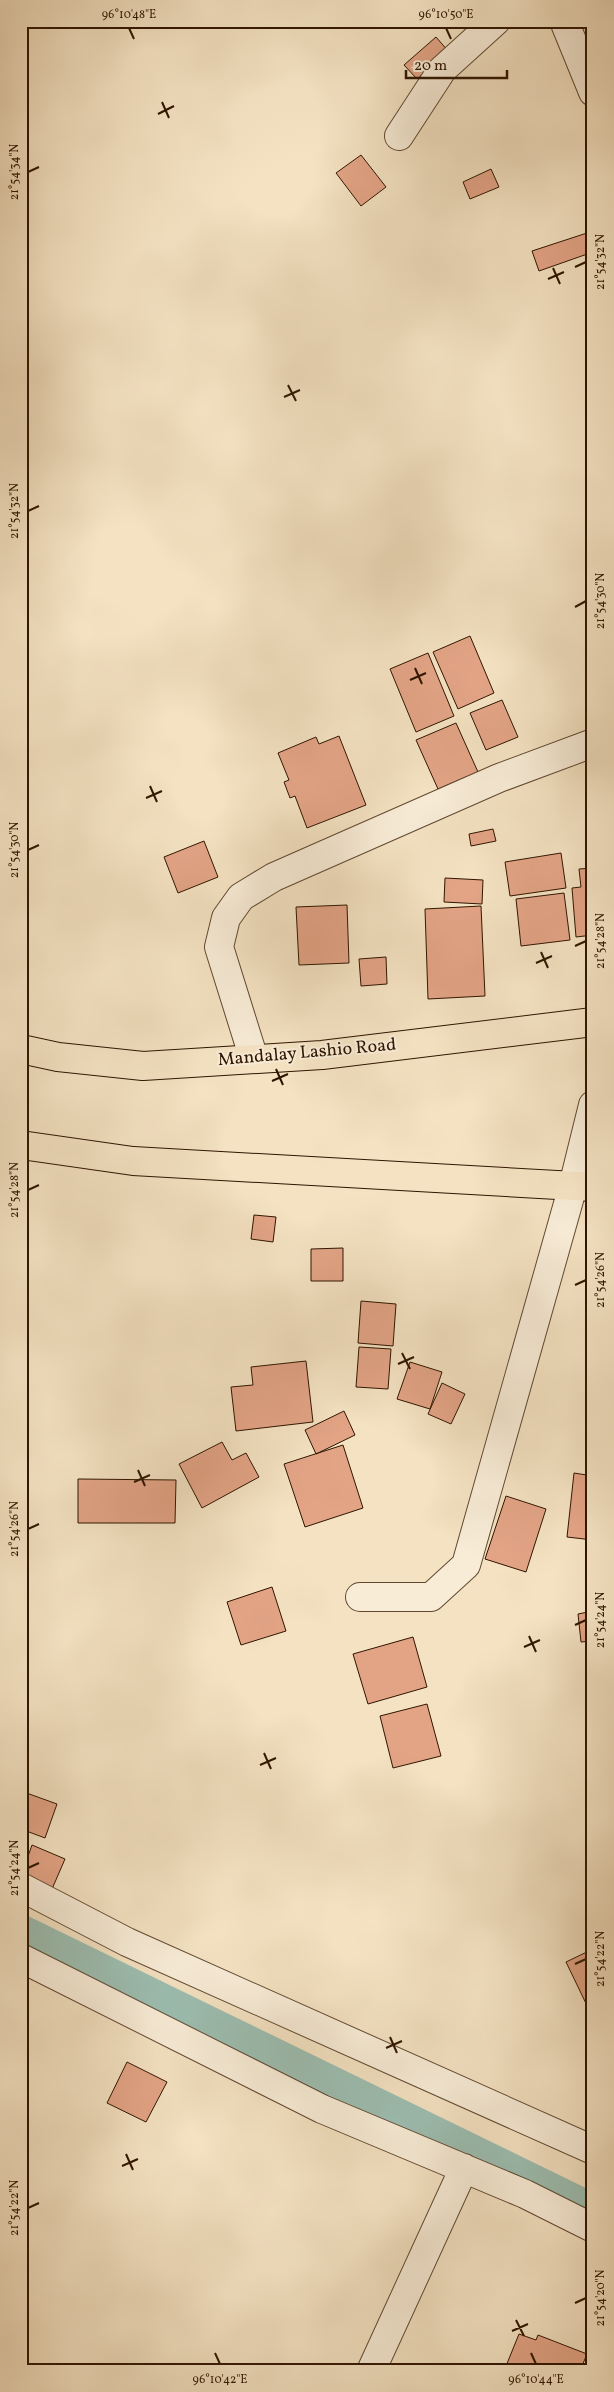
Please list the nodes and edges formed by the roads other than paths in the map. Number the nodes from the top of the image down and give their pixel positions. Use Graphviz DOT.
graph roads {
  1 [pos="496,21"];
  2 [pos="564,21"];
  3 [pos="593,92"];
  4 [pos="399,136"];
  5 [pos="593,742"];
  6 [pos="593,1022"];
  7 [pos="21,1049"];
  8 [pos="254,1059"];
  9 [pos="593,1105"];
  10 [pos="21,1145"];
  11 [pos="583,1187"];
  12 [pos="360,1597"];
  13 [pos="21,1887"];
  14 [pos="21,1958"];
  15 [pos="593,2150"];
  16 [pos="464,2168"];
  17 [pos="593,2228"];
  18 [pos="371,2371"];
  1 -- 4 [label="street"];
  2 -- 3 [label="street"];
  5 -- 8 [label="street"];
  6 -- 8 [label="highway, Mandalay Lashio Road"];
  7 -- 8 [label="highway, Mandalay Lashio Road"];
  9 -- 11 [label="street"];
  10 -- 11 [label="highway"];
  11 -- 12 [label="street"];
  13 -- 15 [label="street"];
  14 -- 16 [label="street"];
  16 -- 17 [label="street"];
  16 -- 18 [label="street"];
}
